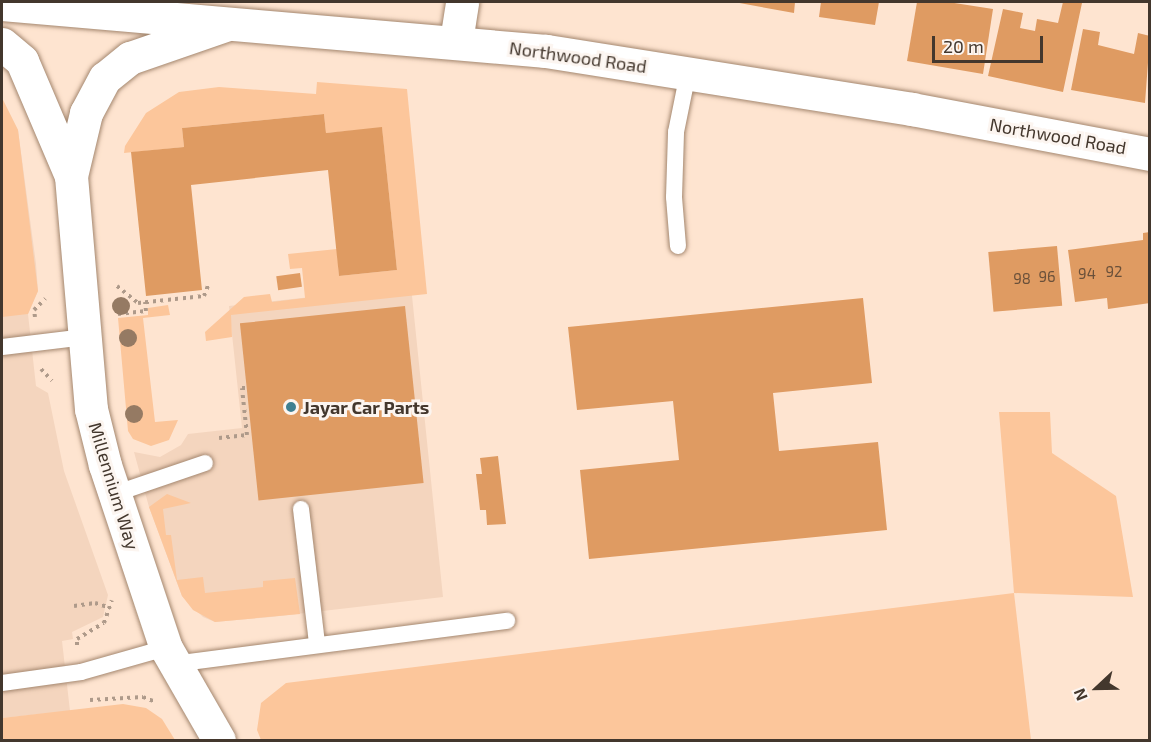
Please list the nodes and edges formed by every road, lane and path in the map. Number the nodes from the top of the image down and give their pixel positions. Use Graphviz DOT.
graph roads {
  1 [pos="462,2"];
  2 [pos="2,4"];
  3 [pos="236,22"];
  4 [pos="456,41"];
  5 [pos="2,44"];
  6 [pos="688,73"];
  7 [pos="1149,154"];
  8 [pos="71,176"];
  9 [pos="678,246"];
  10 [pos="110,279"];
  11 [pos="208,283"];
  12 [pos="49,290"];
  13 [pos="145,302"];
  14 [pos="112,315"];
  15 [pos="35,318"];
  16 [pos="85,337"];
  17 [pos="2,347"];
  18 [pos="247,388"];
  19 [pos="212,438"];
  20 [pos="205,463"];
  21 [pos="114,494"];
  22 [pos="301,509"];
  23 [pos="74,606"];
  24 [pos="110,608"];
  25 [pos="507,621"];
  26 [pos="317,644"];
  27 [pos="170,656"];
  28 [pos="2,683"];
  29 [pos="85,701"];
  30 [pos="164,708"];
  31 [pos="219,741"];
  1 -- 4 [label="street"];
  2 -- 3 [label="street, Northwood Road"];
  3 -- 4 [label="street, Northwood Road"];
  3 -- 8 [label="street, Millennium Way"];
  4 -- 6 [label="street, Northwood Road"];
  5 -- 8 [label="street, Millennium Way"];
  6 -- 7 [label="street, Northwood Road"];
  6 -- 9 [label="lane"];
  8 -- 16 [label="street, Millennium Way"];
  10 -- 13 [label="path"];
  11 -- 13 [label="path"];
  12 -- 15 [label="path"];
  13 -- 14 [label="path"];
  16 -- 17 [label="lane"];
  16 -- 21 [label="street, Millennium Way"];
  18 -- 19 [label="path"];
  20 -- 21 [label="lane"];
  21 -- 27 [label="street, Millennium Way"];
  22 -- 26 [label="lane"];
  23 -- 24 [label="path"];
  25 -- 26 [label="lane"];
  26 -- 27 [label="lane"];
  27 -- 28 [label="lane"];
  27 -- 31 [label="street, Millennium Way"];
  29 -- 30 [label="path"];
}
